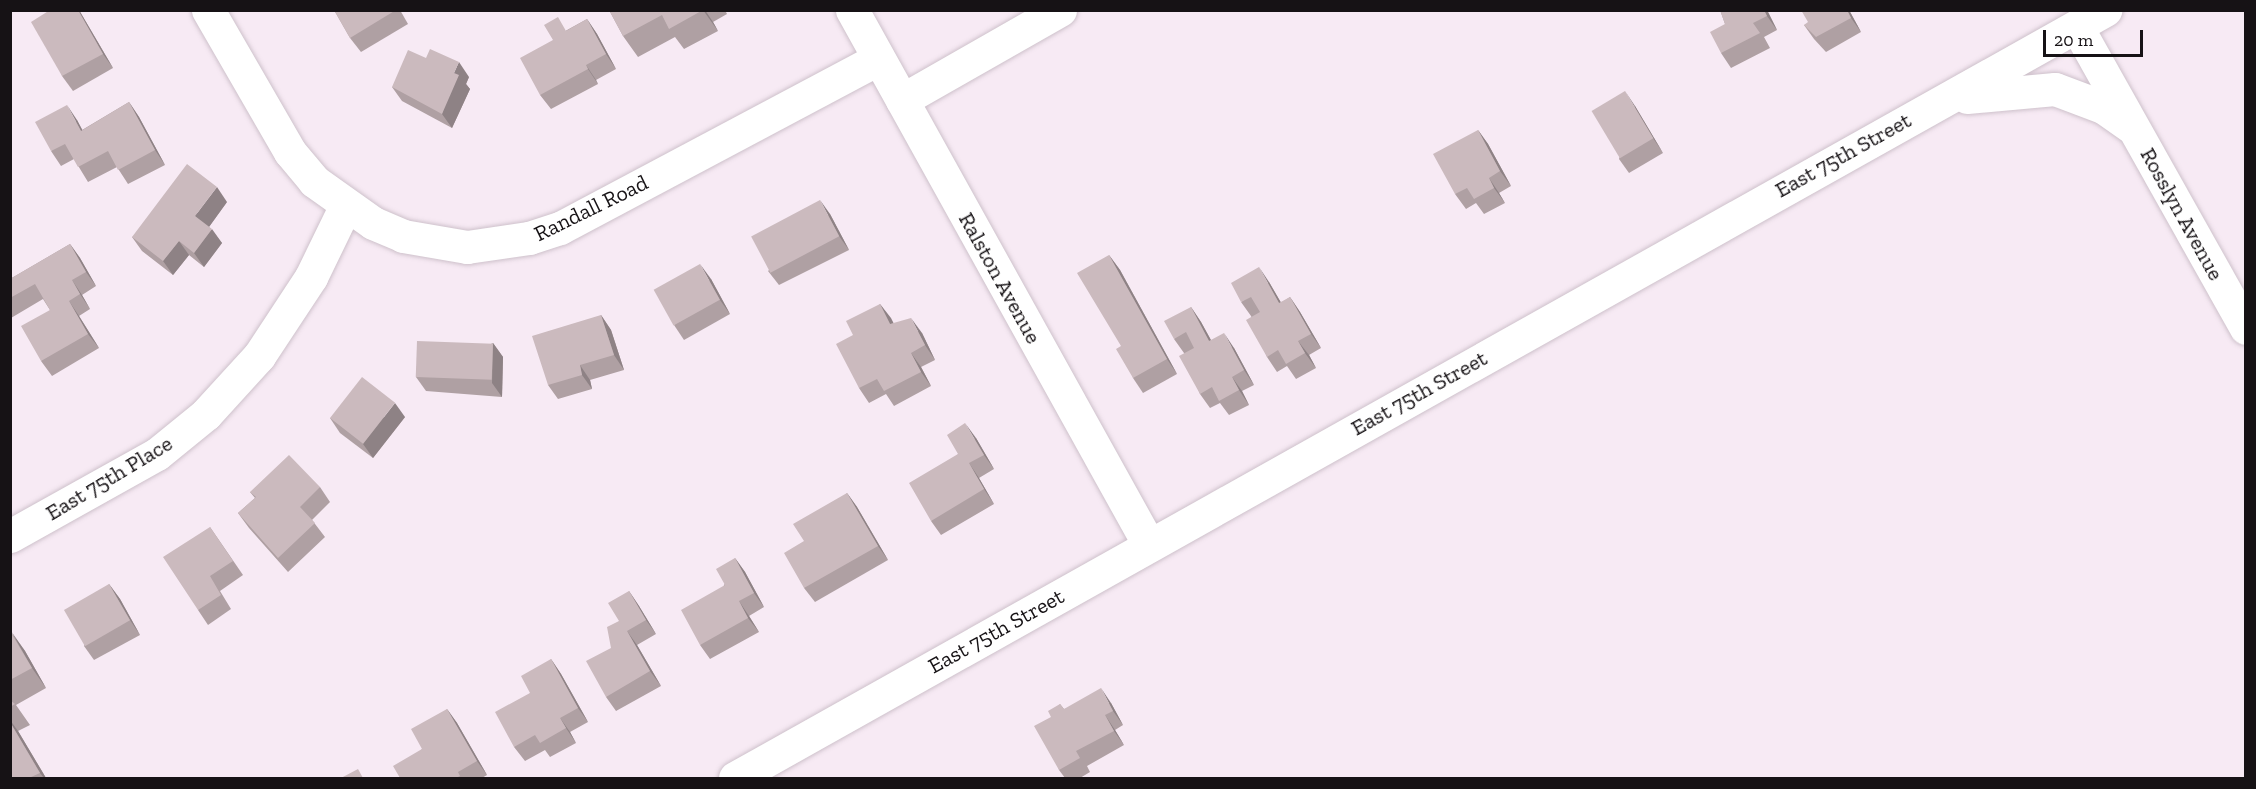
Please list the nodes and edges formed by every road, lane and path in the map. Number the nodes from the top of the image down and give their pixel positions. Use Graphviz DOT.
graph roads {
  1 [pos="208,10"];
  2 [pos="852,10"];
  3 [pos="1060,10"];
  4 [pos="2105,10"];
  5 [pos="2077,27"];
  6 [pos="878,59"];
  7 [pos="902,100"];
  8 [pos="1923,112"];
  9 [pos="2136,131"];
  10 [pos="345,207"];
  11 [pos="2246,328"];
  12 [pos="10,536"];
  13 [pos="1149,545"];
  14 [pos="735,778"];
  1 -- 10 [label="street, Randall Road"];
  2 -- 6 [label="street, Ralston Avenue"];
  3 -- 7 [label="street"];
  4 -- 5 [label="street, East 75th Street"];
  5 -- 8 [label="street, East 75th Street"];
  5 -- 9 [label="street, Rosslyn Avenue"];
  6 -- 7 [label="street, Ralston Avenue"];
  6 -- 10 [label="street, Randall Road"];
  7 -- 13 [label="street, Ralston Avenue"];
  8 -- 9 [label="street, Rosslyn Avenue"];
  8 -- 13 [label="street, East 75th Street"];
  9 -- 11 [label="street, Rosslyn Avenue"];
  10 -- 12 [label="street, East 75th Place"];
  13 -- 14 [label="street, East 75th Street"];
}
